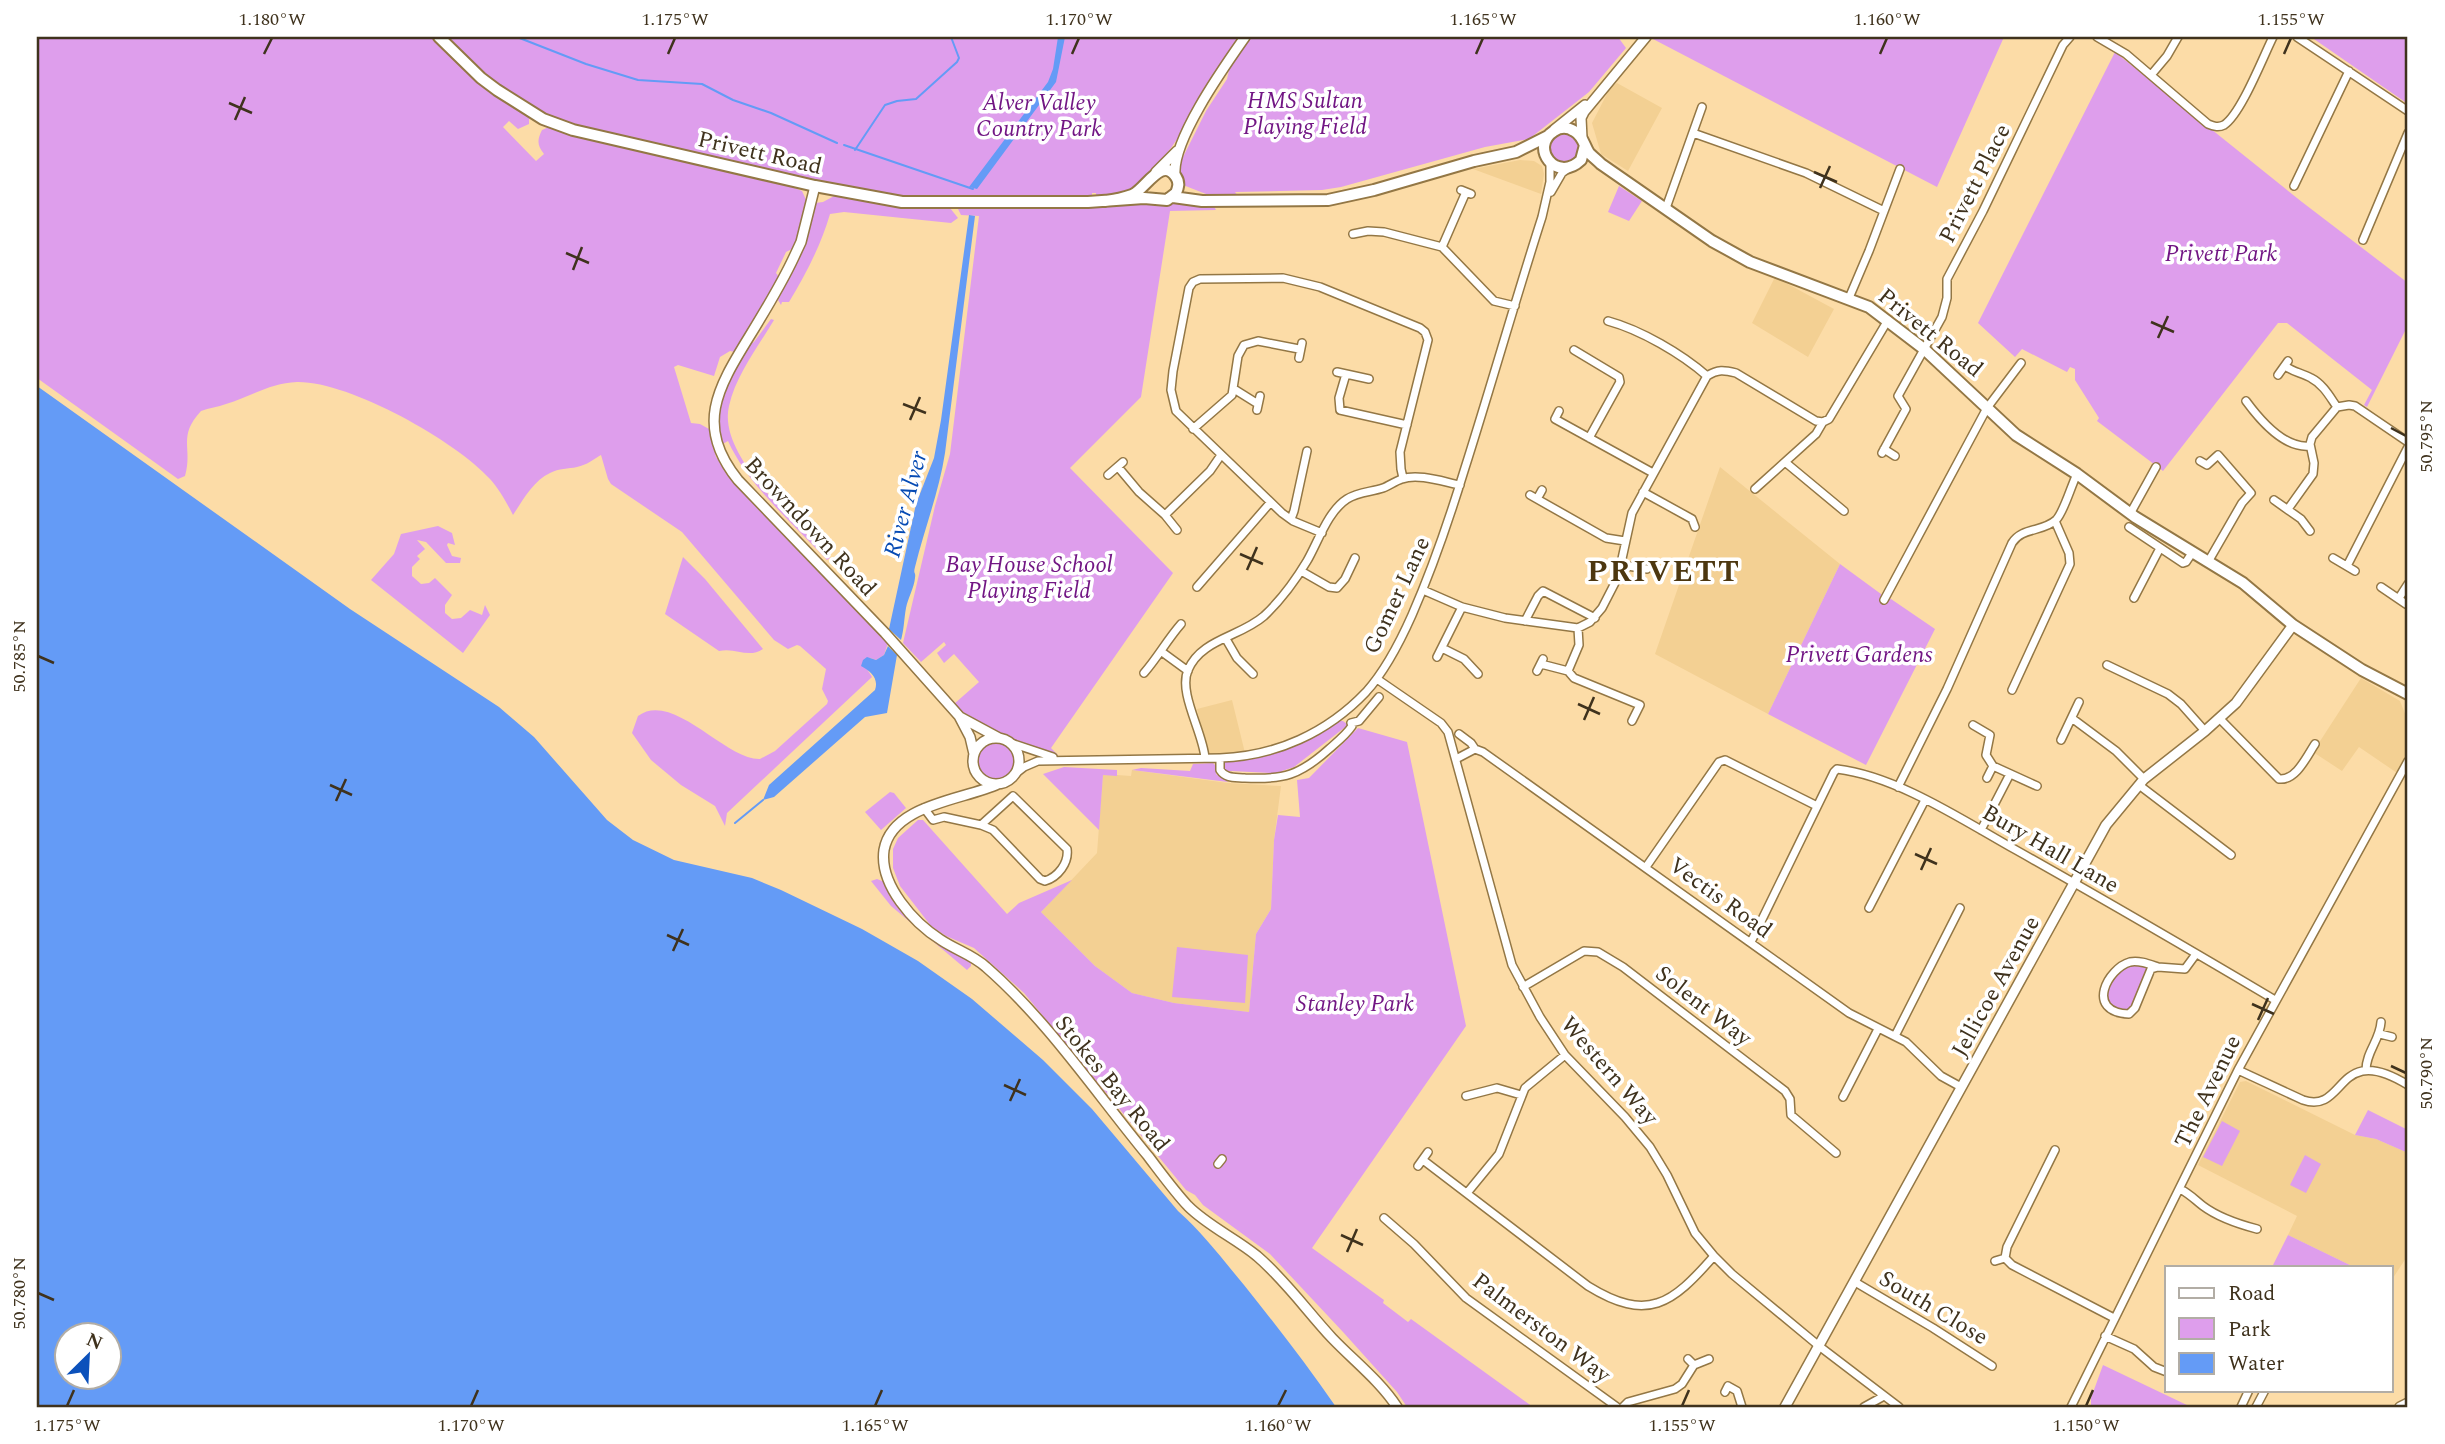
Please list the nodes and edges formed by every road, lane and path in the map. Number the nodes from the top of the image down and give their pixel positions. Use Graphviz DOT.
graph roads {
  1 [pos="439,37"];
  2 [pos="1245,37"];
  3 [pos="1646,37"];
  4 [pos="2070,37"];
  5 [pos="2098,37"];
  6 [pos="2178,37"];
  7 [pos="2273,37"];
  8 [pos="2297,37"];
  9 [pos="2349,71"];
  10 [pos="2151,75"];
  11 [pos="1594,97"];
  12 [pos="1702,107"];
  13 [pos="2408,111"];
  14 [pos="1693,133"];
  15 [pos="2408,133"];
  16 [pos="1550,134"];
  17 [pos="1583,142"];
  18 [pos="1178,149"];
  19 [pos="1516,152"];
  20 [pos="1549,160"];
  21 [pos="1573,166"];
  22 [pos="1900,169"];
  23 [pos="1153,177"];
  24 [pos="1176,178"];
  25 [pos="1623,180"];
  26 [pos="815,186"];
  27 [pos="2294,186"];
  28 [pos="1466,192"];
  29 [pos="1173,197"];
  30 [pos="1547,198"];
  31 [pos="1157,199"];
  32 [pos="1105,201"];
  33 [pos="1222,201"];
  34 [pos="1667,208"];
  35 [pos="1884,211"];
  36 [pos="1353,233"];
  37 [pos="2363,240"];
  38 [pos="1442,247"];
  39 [pos="1849,298"];
  40 [pos="1515,306"];
  41 [pos="1888,320"];
  42 [pos="1608,321"];
  43 [pos="1574,349"];
  44 [pos="1924,349"];
  45 [pos="1299,358"];
  46 [pos="2021,363"];
  47 [pos="1336,372"];
  48 [pos="1346,374"];
  49 [pos="2278,375"];
  50 [pos="1707,376"];
  51 [pos="1369,379"];
  52 [pos="1234,389"];
  53 [pos="2246,401"];
  54 [pos="1259,403"];
  55 [pos="2337,407"];
  56 [pos="1987,408"];
  57 [pos="1340,410"];
  58 [pos="1559,411"];
  59 [pos="1331,414"];
  60 [pos="1823,422"];
  61 [pos="1406,425"];
  62 [pos="1193,429"];
  63 [pos="1589,438"];
  64 [pos="2408,444"];
  65 [pos="2310,446"];
  66 [pos="1307,451"];
  67 [pos="1221,455"];
  68 [pos="1895,456"];
  69 [pos="1785,461"];
  70 [pos="2200,461"];
  71 [pos="2156,467"];
  72 [pos="1653,473"];
  73 [pos="2077,474"];
  74 [pos="1108,475"];
  75 [pos="1403,478"];
  76 [pos="1460,485"];
  77 [pos="1759,488"];
  78 [pos="1542,489"];
  79 [pos="1643,492"];
  80 [pos="2274,500"];
  81 [pos="1270,503"];
  82 [pos="2288,509"];
  83 [pos="1844,511"];
  84 [pos="1165,514"];
  85 [pos="2130,514"];
  86 [pos="1291,519"];
  87 [pos="2054,521"];
  88 [pos="1695,527"];
  89 [pos="2129,527"];
  90 [pos="1177,530"];
  91 [pos="2310,531"];
  92 [pos="1322,533"];
  93 [pos="1625,541"];
  94 [pos="2160,548"];
  95 [pos="2192,553"];
  96 [pos="1355,557"];
  97 [pos="2333,558"];
  98 [pos="2208,562"];
  99 [pos="1621,565"];
  100 [pos="2347,566"];
  101 [pos="1647,569"];
  102 [pos="1301,571"];
  103 [pos="2356,571"];
  104 [pos="2408,584"];
  105 [pos="1197,587"];
  106 [pos="2381,587"];
  107 [pos="1423,590"];
  108 [pos="2133,598"];
  109 [pos="2399,598"];
  110 [pos="1884,600"];
  111 [pos="2406,604"];
  112 [pos="1462,607"];
  113 [pos="1595,618"];
  114 [pos="1525,621"];
  115 [pos="1181,624"];
  116 [pos="2293,625"];
  117 [pos="1578,628"];
  118 [pos="1226,639"];
  119 [pos="1442,648"];
  120 [pos="1162,652"];
  121 [pos="1437,657"];
  122 [pos="1540,665"];
  123 [pos="2107,665"];
  124 [pos="1188,671"];
  125 [pos="1568,671"];
  126 [pos="1144,673"];
  127 [pos="1253,674"];
  128 [pos="1478,674"];
  129 [pos="1377,679"];
  130 [pos="2012,690"];
  131 [pos="2408,694"];
  132 [pos="1379,697"];
  133 [pos="2079,702"];
  134 [pos="1343,713"];
  135 [pos="959,716"];
  136 [pos="2073,719"];
  137 [pos="2220,719"];
  138 [pos="1632,721"];
  139 [pos="1351,723"];
  140 [pos="1973,725"];
  141 [pos="2205,731"];
  142 [pos="1459,734"];
  143 [pos="999,738"];
  144 [pos="2061,740"];
  145 [pos="1011,743"];
  146 [pos="2315,744"];
  147 [pos="1475,749"];
  148 [pos="974,754"];
  149 [pos="1205,758"];
  150 [pos="1220,758"];
  151 [pos="1456,759"];
  152 [pos="1060,760"];
  153 [pos="2408,761"];
  154 [pos="1993,766"];
  155 [pos="974,769"];
  156 [pos="1015,774"];
  157 [pos="2010,774"];
  158 [pos="1987,778"];
  159 [pos="2141,782"];
  160 [pos="998,784"];
  161 [pos="2037,786"];
  162 [pos="1898,787"];
  163 [pos="963,796"];
  164 [pos="1925,800"];
  165 [pos="1817,806"];
  166 [pos="923,808"];
  167 [pos="981,825"];
  168 [pos="1981,830"];
  169 [pos="2231,855"];
  170 [pos="1646,867"];
  171 [pos="2074,883"];
  172 [pos="1869,908"];
  173 [pos="1959,908"];
  174 [pos="1751,942"];
  175 [pos="2196,954"];
  176 [pos="2158,967"];
  177 [pos="1523,987"];
  178 [pos="2275,1000"];
  179 [pos="2381,1022"];
  180 [pos="1878,1029"];
  181 [pos="2380,1034"];
  182 [pos="1895,1036"];
  183 [pos="2392,1037"];
  184 [pos="1565,1055"];
  185 [pos="2238,1070"];
  186 [pos="2366,1070"];
  187 [pos="2408,1085"];
  188 [pos="1961,1087"];
  189 [pos="1476,1094"];
  190 [pos="1521,1095"];
  191 [pos="1466,1096"];
  192 [pos="1843,1097"];
  193 [pos="1480,1104"];
  194 [pos="2055,1150"];
  195 [pos="1428,1152"];
  196 [pos="1836,1153"];
  197 [pos="2180,1189"];
  198 [pos="1467,1193"];
  199 [pos="1384,1218"];
  200 [pos="2257,1229"];
  201 [pos="1714,1256"];
  202 [pos="2005,1258"];
  203 [pos="1995,1261"];
  204 [pos="1855,1282"];
  205 [pos="2114,1318"];
  206 [pos="2105,1336"];
  207 [pos="1819,1346"];
  208 [pos="1709,1359"];
  209 [pos="1992,1366"];
  210 [pos="2165,1371"];
  211 [pos="1725,1392"];
  212 [pos="1884,1396"];
  213 [pos="2074,1406"];
  214 [pos="1398,1407"];
  215 [pos="1617,1407"];
  216 [pos="1623,1407"];
  217 [pos="1742,1407"];
  218 [pos="1785,1407"];
  219 [pos="1864,1407"];
  220 [pos="1899,1407"];
  1 -- 26 [label="main road, Privett Road"];
  2 -- 18 [label="street"];
  3 -- 11 [label="street"];
  4 -- 44 [label="street, Privett Place"];
  5 -- 10 [label="street"];
  6 -- 10 [label="street"];
  7 -- 10 [label="street"];
  8 -- 9 [label="street"];
  9 -- 13 [label="street"];
  9 -- 27 [label="street"];
  11 -- 16 [label="street"];
  11 -- 17 [label="street"];
  12 -- 14 [label="street"];
  14 -- 34 [label="street"];
  14 -- 35 [label="street"];
  15 -- 37 [label="street"];
  16 -- 17 [label="main road"];
  16 -- 19 [label="main road"];
  16 -- 20 [label="main road"];
  17 -- 21 [label="main road"];
  17 -- 25 [label="main road, Privett Road"];
  18 -- 23 [label="street"];
  18 -- 24 [label="street"];
  19 -- 20 [label="main road"];
  19 -- 33 [label="main road"];
  20 -- 21 [label="main road"];
  20 -- 30 [label="street, Gomer Lane"];
  21 -- 25 [label="main road, Privett Road"];
  21 -- 30 [label="street, Gomer Lane"];
  22 -- 35 [label="street"];
  23 -- 24 [label="main road"];
  23 -- 31 [label="main road"];
  23 -- 32 [label="main road, Privett Road"];
  24 -- 29 [label="main road"];
  24 -- 33 [label="main road"];
  25 -- 34 [label="main road, Privett Road"];
  26 -- 32 [label="main road, Privett Road"];
  26 -- 135 [label="street, Browndown Road"];
  28 -- 38 [label="street"];
  29 -- 31 [label="main road"];
  29 -- 33 [label="main road"];
  30 -- 40 [label="street, Gomer Lane"];
  31 -- 32 [label="main road, Privett Road"];
  34 -- 39 [label="main road, Privett Road"];
  35 -- 39 [label="street"];
  36 -- 38 [label="street"];
  38 -- 40 [label="street"];
  39 -- 41 [label="main road, Privett Road"];
  40 -- 76 [label="street, Gomer Lane"];
  41 -- 44 [label="main road, Privett Road"];
  41 -- 60 [label="street"];
  42 -- 50 [label="street"];
  43 -- 63 [label="street"];
  44 -- 56 [label="main road, Privett Road"];
  44 -- 68 [label="street, Privett Place"];
  45 -- 52 [label="street"];
  46 -- 56 [label="street"];
  47 -- 48 [label="street"];
  48 -- 51 [label="street"];
  48 -- 57 [label="street"];
  49 -- 55 [label="street"];
  50 -- 60 [label="street"];
  50 -- 72 [label="street"];
  52 -- 54 [label="street"];
  52 -- 62 [label="street"];
  53 -- 65 [label="street"];
  55 -- 64 [label="street"];
  55 -- 65 [label="street"];
  56 -- 73 [label="main road, Privett Road"];
  56 -- 110 [label="street"];
  57 -- 59 [label="street"];
  57 -- 61 [label="street"];
  58 -- 63 [label="street"];
  60 -- 69 [label="street"];
  61 -- 62 [label="street"];
  61 -- 75 [label="street"];
  62 -- 67 [label="street"];
  63 -- 72 [label="street"];
  64 -- 100 [label="street"];
  65 -- 82 [label="street"];
  66 -- 86 [label="street"];
  67 -- 81 [label="street"];
  67 -- 84 [label="street"];
  69 -- 77 [label="street"];
  69 -- 83 [label="street"];
  70 -- 98 [label="street"];
  71 -- 85 [label="street"];
  72 -- 79 [label="street"];
  73 -- 85 [label="main road, Privett Road"];
  73 -- 87 [label="street"];
  74 -- 84 [label="street"];
  75 -- 76 [label="street"];
  75 -- 92 [label="street"];
  76 -- 107 [label="street, Gomer Lane"];
  78 -- 93 [label="street"];
  79 -- 88 [label="street"];
  79 -- 93 [label="street"];
  80 -- 82 [label="street"];
  81 -- 86 [label="street"];
  81 -- 105 [label="street"];
  82 -- 91 [label="street"];
  84 -- 90 [label="street"];
  85 -- 95 [label="main road, Privett Road"];
  86 -- 92 [label="street"];
  87 -- 130 [label="street"];
  87 -- 162 [label="street"];
  89 -- 94 [label="street, Privett Road"];
  92 -- 102 [label="street"];
  93 -- 99 [label="street"];
  94 -- 95 [label="street, Privett Road"];
  94 -- 108 [label="street"];
  95 -- 98 [label="main road, Privett Road"];
  96 -- 102 [label="street"];
  97 -- 100 [label="street"];
  98 -- 116 [label="main road, Privett Road"];
  99 -- 101 [label="street"];
  99 -- 113 [label="street"];
  100 -- 103 [label="street"];
  102 -- 118 [label="street"];
  104 -- 109 [label="street"];
  106 -- 109 [label="street"];
  107 -- 112 [label="street"];
  107 -- 129 [label="street, Gomer Lane"];
  109 -- 111 [label="street"];
  112 -- 114 [label="street"];
  112 -- 119 [label="street"];
  113 -- 114 [label="street"];
  113 -- 117 [label="street"];
  114 -- 117 [label="street"];
  115 -- 120 [label="street"];
  116 -- 131 [label="main road, Privett Road"];
  116 -- 137 [label="street, Jellicoe Avenue"];
  117 -- 125 [label="street"];
  118 -- 124 [label="street"];
  118 -- 127 [label="street"];
  119 -- 121 [label="street"];
  119 -- 128 [label="street"];
  120 -- 124 [label="street"];
  120 -- 126 [label="street"];
  122 -- 125 [label="street"];
  123 -- 141 [label="street"];
  124 -- 149 [label="street"];
  125 -- 138 [label="street"];
  129 -- 134 [label="street, Gomer Lane"];
  129 -- 151 [label="street, Western Way"];
  132 -- 139 [label="street"];
  133 -- 136 [label="street"];
  134 -- 139 [label="street"];
  134 -- 150 [label="street, Gomer Lane"];
  135 -- 143 [label="street, Browndown Road"];
  135 -- 148 [label="street, Browndown Road"];
  136 -- 144 [label="street"];
  136 -- 159 [label="street"];
  137 -- 141 [label="street, Jellicoe Avenue"];
  137 -- 146 [label="street"];
  139 -- 150 [label="street"];
  140 -- 154 [label="street"];
  141 -- 159 [label="street, Jellicoe Avenue"];
  142 -- 147 [label="street, Vectis Road"];
  143 -- 145 [label="street"];
  143 -- 148 [label="street"];
  145 -- 152 [label="street"];
  145 -- 156 [label="street"];
  147 -- 151 [label="street"];
  147 -- 170 [label="street, Vectis Road"];
  148 -- 155 [label="street"];
  149 -- 150 [label="street, Gomer Lane"];
  149 -- 152 [label="street, Gomer Lane"];
  151 -- 177 [label="street, Western Way"];
  152 -- 156 [label="street"];
  153 -- 178 [label="street, The Avenue"];
  154 -- 157 [label="street"];
  154 -- 158 [label="street"];
  155 -- 160 [label="street"];
  155 -- 163 [label="street"];
  156 -- 160 [label="street, Stokes Bay Road"];
  157 -- 161 [label="street"];
  157 -- 168 [label="street"];
  159 -- 169 [label="street"];
  159 -- 171 [label="street, Jellicoe Avenue"];
  160 -- 163 [label="street, Stokes Bay Road"];
  162 -- 164 [label="street, Bury Hall Lane"];
  162 -- 165 [label="street, Bury Hall Lane"];
  163 -- 166 [label="street, Stokes Bay Road"];
  164 -- 168 [label="street, Bury Hall Lane"];
  164 -- 172 [label="street"];
  165 -- 170 [label="street"];
  165 -- 174 [label="street"];
  166 -- 167 [label="street"];
  166 -- 214 [label="street, Stokes Bay Road"];
  167 -- 167 [label="street"];
  168 -- 171 [label="street, Bury Hall Lane"];
  170 -- 174 [label="street, Vectis Road"];
  171 -- 175 [label="street, Bury Hall Lane"];
  171 -- 188 [label="street, Jellicoe Avenue"];
  173 -- 182 [label="street"];
  174 -- 180 [label="street, Vectis Road"];
  175 -- 176 [label="street"];
  175 -- 178 [label="street, Bury Hall Lane"];
  176 -- 176 [label="street"];
  177 -- 184 [label="street, Western Way"];
  177 -- 196 [label="street, Solent Way"];
  178 -- 185 [label="street, The Avenue"];
  179 -- 181 [label="street"];
  180 -- 182 [label="street, Vectis Road"];
  180 -- 192 [label="street"];
  181 -- 183 [label="street"];
  181 -- 186 [label="street"];
  182 -- 188 [label="street, Vectis Road"];
  184 -- 190 [label="street"];
  184 -- 201 [label="street, Western Way"];
  185 -- 186 [label="street"];
  185 -- 197 [label="street, The Avenue"];
  186 -- 187 [label="street"];
  188 -- 204 [label="street, Jellicoe Avenue"];
  189 -- 190 [label="street"];
  189 -- 191 [label="street"];
  189 -- 193 [label="street"];
  190 -- 198 [label="street"];
  194 -- 202 [label="street"];
  195 -- 198 [label="street"];
  197 -- 200 [label="street"];
  197 -- 205 [label="street, The Avenue"];
  198 -- 201 [label="street"];
  199 -- 215 [label="street, Palmerston Way"];
  201 -- 207 [label="street, Western Way"];
  202 -- 203 [label="street"];
  202 -- 205 [label="street"];
  204 -- 207 [label="street, Jellicoe Avenue"];
  204 -- 209 [label="street, South Close"];
  205 -- 206 [label="street, The Avenue"];
  206 -- 210 [label="street"];
  206 -- 213 [label="street, The Avenue"];
  207 -- 212 [label="street, Western Way"];
  207 -- 218 [label="street, Jellicoe Avenue"];
  208 -- 216 [label="street"];
  211 -- 217 [label="street"];
  212 -- 219 [label="street"];
  212 -- 220 [label="street, Western Way"];
}
